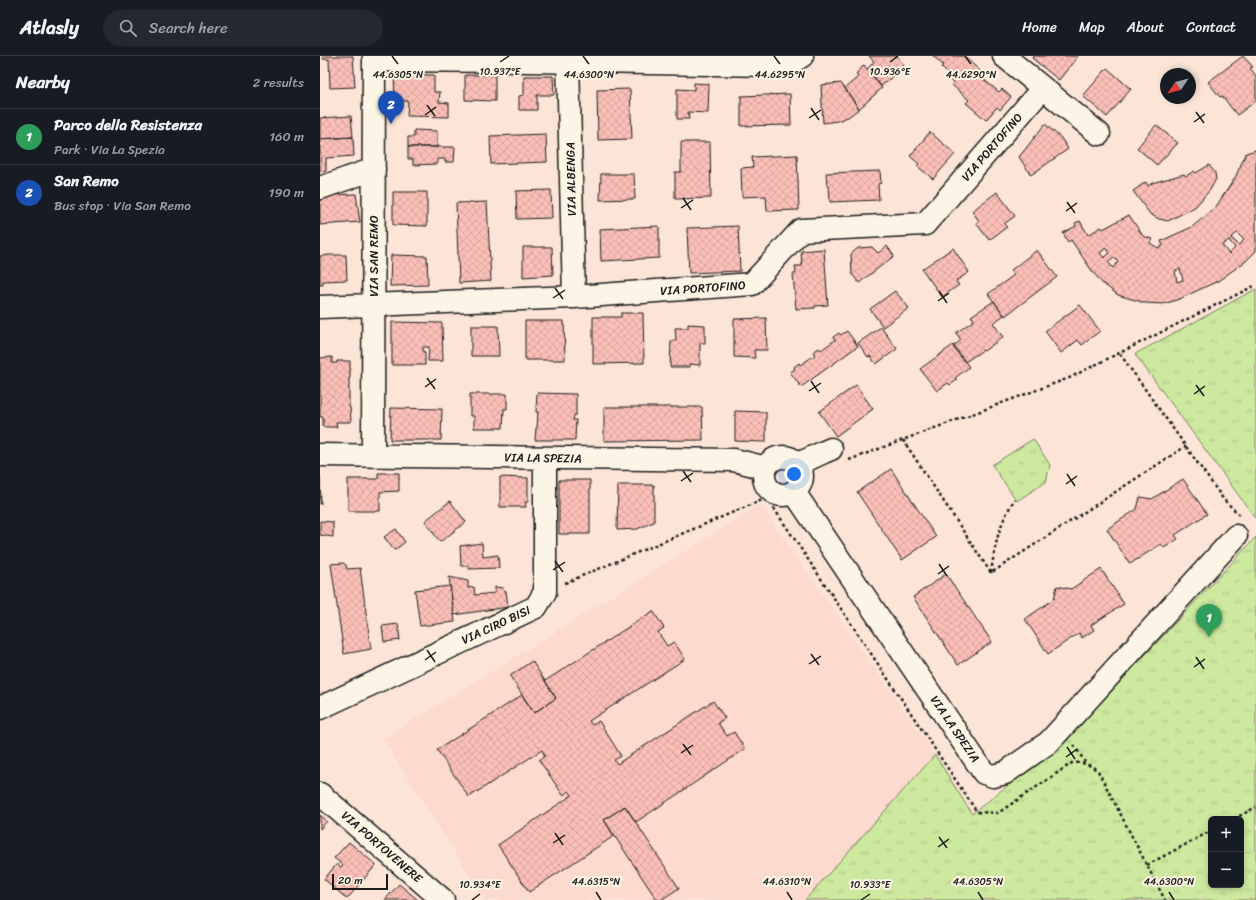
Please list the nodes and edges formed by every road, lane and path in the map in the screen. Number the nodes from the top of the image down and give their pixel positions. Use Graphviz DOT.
graph roads {
  1 [pos="802,56"];
  2 [pos="1004,56"];
  3 [pos="374,58"];
  4 [pos="530,58"];
  5 [pos="646,59"];
  6 [pos="568,61"];
  7 [pos="1043,88"];
  8 [pos="1099,134"];
  9 [pos="374,169"];
  10 [pos="320,188"];
  11 [pos="1256,285"];
  12 [pos="574,297"];
  13 [pos="374,305"];
  14 [pos="320,307"];
  15 [pos="903,440"];
  16 [pos="1186,446"];
  17 [pos="831,449"];
  18 [pos="320,455"];
  19 [pos="373,455"];
  20 [pos="545,458"];
  21 [pos="798,464"];
  22 [pos="766,468"];
  23 [pos="794,492"];
  24 [pos="767,498"];
  25 [pos="1015,499"];
  26 [pos="1241,528"];
  27 [pos="991,573"];
  28 [pos="320,708"];
  29 [pos="320,794"];
  30 [pos="1256,807"];
  31 [pos="1240,816"];
  32 [pos="1208,833"];
  33 [pos="1147,866"];
  34 [pos="443,900"];
  35 [pos="1165,900"];
  1 -- 5 [label="street"];
  2 -- 7 [label="street"];
  3 -- 4 [label="street"];
  3 -- 9 [label="street, VIA SAN REMO"];
  4 -- 6 [label="street"];
  5 -- 6 [label="street"];
  6 -- 12 [label="street, VIA ALBENGA"];
  7 -- 8 [label="street"];
  7 -- 12 [label="street, VIA PORTOFINO"];
  9 -- 10 [label="street"];
  9 -- 13 [label="street, VIA SAN REMO"];
  11 -- 16 [label="path"];
  12 -- 13 [label="street, VIA PORTOFINO"];
  13 -- 14 [label="street, VIA PORTOFINO"];
  13 -- 19 [label="street, VIA SAN REMO"];
  15 -- 27 [label="path"];
  16 -- 26 [label="path"];
  16 -- 27 [label="path"];
  17 -- 21 [label="street"];
  18 -- 19 [label="street, VIA LA SPEZIA"];
  19 -- 20 [label="street, VIA LA SPEZIA"];
  20 -- 22 [label="street, VIA LA SPEZIA"];
  20 -- 28 [label="street, VIA CIRO BISI"];
  21 -- 22 [label="street"];
  21 -- 23 [label="street"];
  22 -- 23 [label="street"];
  23 -- 26 [label="street, VIA LA SPEZIA"];
  24 -- 33 [label="path"];
  25 -- 27 [label="path"];
  29 -- 34 [label="street, VIA PORTOVENERE"];
  30 -- 31 [label="path"];
  32 -- 33 [label="path"];
  33 -- 35 [label="path"];
}
